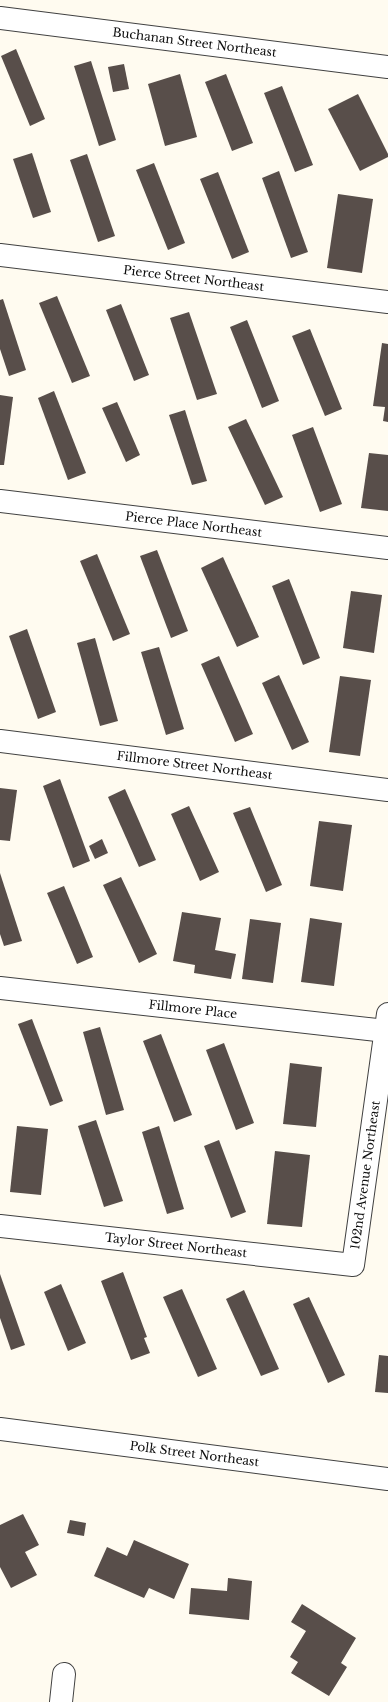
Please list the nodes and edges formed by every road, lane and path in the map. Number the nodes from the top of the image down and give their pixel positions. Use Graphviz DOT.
graph roads {
  1 [pos="0,18"];
  2 [pos="388,67"];
  3 [pos="0,255"];
  4 [pos="388,302"];
  5 [pos="0,501"];
  6 [pos="388,548"];
  7 [pos="0,741"];
  8 [pos="388,790"];
  9 [pos="0,988"];
  10 [pos="387,1022"];
  11 [pos="0,1226"];
  12 [pos="353,1265"];
  13 [pos="0,1429"];
  14 [pos="388,1479"];
  15 [pos="64,1674"];
  16 [pos="61,1702"];
  1 -- 2 [label="street, Buchanan Street Northeast"];
  3 -- 4 [label="street, Pierce Street Northeast"];
  5 -- 6 [label="street, Pierce Place Northeast"];
  7 -- 8 [label="street, Fillmore Street Northeast"];
  9 -- 10 [label="street, Fillmore Place"];
  10 -- 12 [label="street, 102nd Avenue Northeast"];
  11 -- 12 [label="street, Taylor Street Northeast"];
  13 -- 14 [label="street, Polk Street Northeast"];
  15 -- 16 [label="street"];
}
